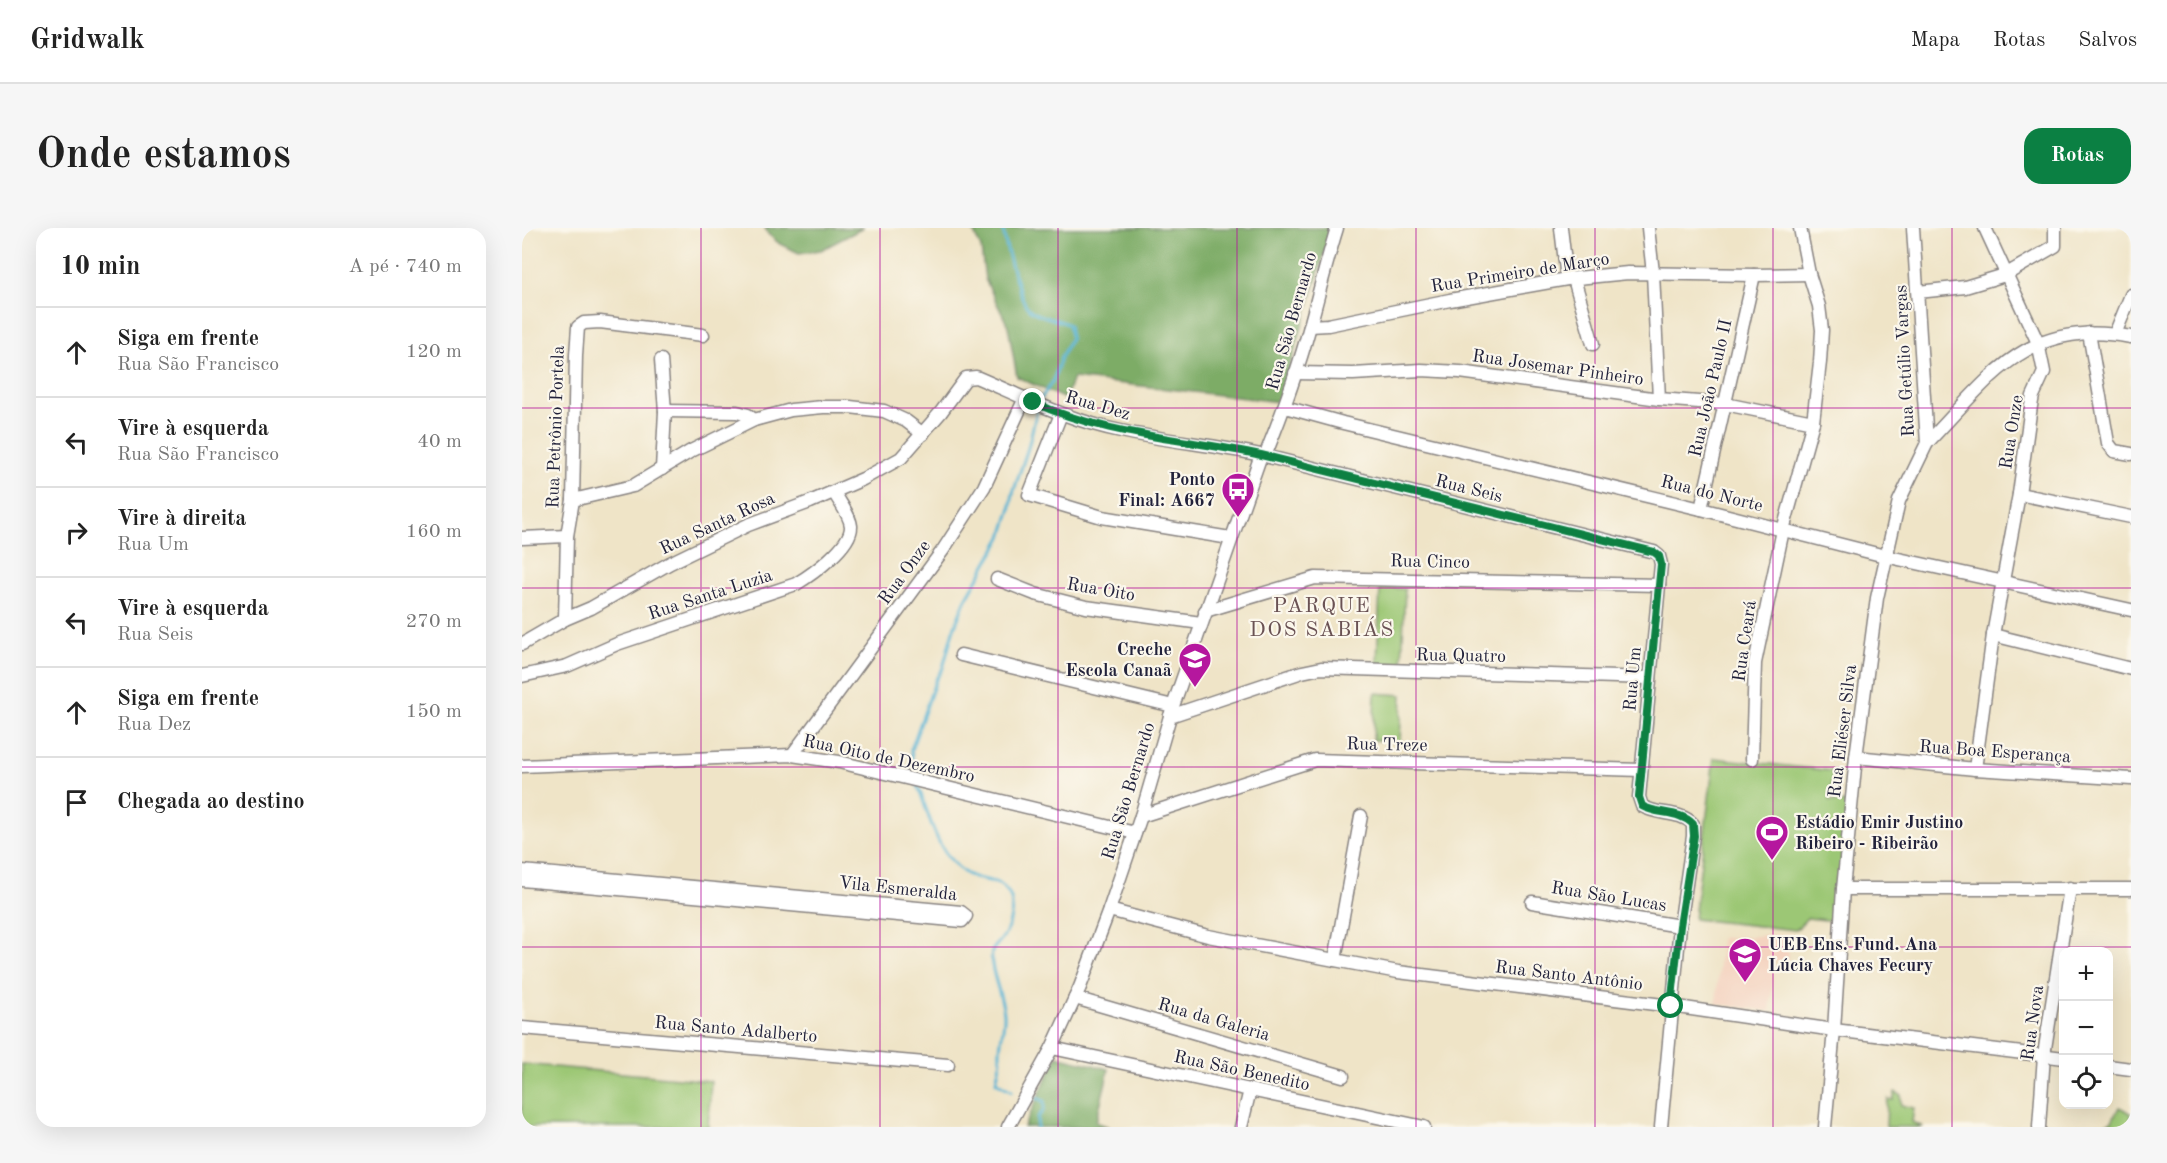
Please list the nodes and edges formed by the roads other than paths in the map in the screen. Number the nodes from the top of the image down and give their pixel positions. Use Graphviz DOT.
graph roads {
  1 [pos="1337,228"];
  2 [pos="1561,228"];
  3 [pos="1648,228"];
  4 [pos="1800,228"];
  5 [pos="1913,228"];
  6 [pos="1986,228"];
  7 [pos="2055,228"];
  8 [pos="1653,273"];
  9 [pos="1809,274"];
  10 [pos="1754,275"];
  11 [pos="2006,275"];
  12 [pos="1570,279"];
  13 [pos="1918,292"];
  14 [pos="2131,295"];
  15 [pos="1310,326"];
  16 [pos="2089,333"];
  17 [pos="703,334"];
  18 [pos="2115,334"];
  19 [pos="2131,337"];
  20 [pos="2038,342"];
  21 [pos="1593,344"];
  22 [pos="660,360"];
  23 [pos="1295,372"];
  24 [pos="1659,399"];
  25 [pos="1029,400"];
  26 [pos="1725,404"];
  27 [pos="1285,407"];
  28 [pos="665,411"];
  29 [pos="1061,414"];
  30 [pos="754,420"];
  31 [pos="1814,422"];
  32 [pos="923,434"];
  33 [pos="1927,443"];
  34 [pos="2131,454"];
  35 [pos="1263,456"];
  36 [pos="662,470"];
  37 [pos="834,492"];
  38 [pos="2019,494"];
  39 [pos="573,500"];
  40 [pos="1701,509"];
  41 [pos="2131,517"];
  42 [pos="1783,530"];
  43 [pos="567,536"];
  44 [pos="522,538"];
  45 [pos="1230,538"];
  46 [pos="1885,556"];
  47 [pos="1661,564"];
  48 [pos="997,579"];
  49 [pos="2002,582"];
  50 [pos="1659,585"];
  51 [pos="2131,610"];
  52 [pos="1205,611"];
  53 [pos="565,619"];
  54 [pos="1201,623"];
  55 [pos="1993,635"];
  56 [pos="522,644"];
  57 [pos="961,655"];
  58 [pos="2131,669"];
  59 [pos="522,676"];
  60 [pos="1650,678"];
  61 [pos="1172,711"];
  62 [pos="792,755"];
  63 [pos="1856,757"];
  64 [pos="1752,759"];
  65 [pos="522,766"];
  66 [pos="1975,769"];
  67 [pos="1641,770"];
  68 [pos="2131,779"];
  69 [pos="1141,816"];
  70 [pos="1361,816"];
  71 [pos="1136,833"];
  72 [pos="522,871"];
  73 [pos="522,880"];
  74 [pos="610,883"];
  75 [pos="2070,888"];
  76 [pos="1843,889"];
  77 [pos="2131,889"];
  78 [pos="1532,902"];
  79 [pos="1109,910"];
  80 [pos="1680,926"];
  81 [pos="1335,960"];
  82 [pos="1075,998"];
  83 [pos="1671,1006"];
  84 [pos="522,1028"];
  85 [pos="1834,1030"];
  86 [pos="1052,1048"];
  87 [pos="2044,1055"];
  88 [pos="2059,1057"];
  89 [pos="948,1065"];
  90 [pos="2113,1067"];
  91 [pos="2131,1070"];
  92 [pos="1343,1076"];
  93 [pos="1250,1089"];
  94 [pos="1008,1127"];
  95 [pos="1241,1127"];
  96 [pos="1424,1127"];
  97 [pos="1661,1127"];
  98 [pos="1825,1127"];
  99 [pos="2039,1127"];
  1 -- 15 [label="street, Rua São Bernardo"];
  2 -- 12 [label="street"];
  3 -- 8 [label="street"];
  4 -- 9 [label="street, Rua Ceará"];
  5 -- 13 [label="street, Rua Getúlio Vargas"];
  6 -- 11 [label="street, Rua Onze"];
  7 -- 11 [label="street"];
  8 -- 10 [label="street, Rua Primeiro de Março"];
  8 -- 12 [label="street, Rua Primeiro de Março"];
  8 -- 24 [label="street"];
  9 -- 10 [label="street, Rua Primeiro de Março"];
  9 -- 31 [label="street, Rua Ceará"];
  10 -- 26 [label="street, Rua João Paulo II"];
  11 -- 13 [label="street"];
  11 -- 20 [label="street, Rua Onze"];
  12 -- 15 [label="street, Rua Primeiro de Março"];
  12 -- 21 [label="street"];
  13 -- 33 [label="street, Rua Getúlio Vargas"];
  14 -- 18 [label="street"];
  15 -- 23 [label="street, Rua São Bernardo"];
  16 -- 18 [label="street"];
  16 -- 20 [label="street"];
  16 -- 34 [label="street"];
  17 -- 39 [label="street, Rua Petrônio Portela"];
  18 -- 19 [label="street"];
  20 -- 33 [label="street"];
  20 -- 38 [label="street, Rua Onze"];
  22 -- 28 [label="street"];
  23 -- 24 [label="street, Rua Josemar Pinheiro"];
  23 -- 27 [label="street, Rua São Bernardo"];
  24 -- 26 [label="street, Rua Josemar Pinheiro"];
  25 -- 29 [label="street, Rua Dez"];
  25 -- 32 [label="street, Rua Dez"];
  25 -- 62 [label="street, Rua Onze"];
  26 -- 31 [label="street, Rua Josemar Pinheiro"];
  26 -- 40 [label="street, Rua João Paulo II"];
  27 -- 35 [label="street, Rua São Bernardo"];
  27 -- 40 [label="street, Rua do Norte"];
  28 -- 30 [label="street"];
  28 -- 36 [label="street"];
  29 -- 35 [label="street, Rua Dez"];
  29 -- 45 [label="street"];
  30 -- 32 [label="street"];
  30 -- 36 [label="street"];
  31 -- 42 [label="street, Rua Ceará"];
  32 -- 37 [label="street, Rua Santa Rosa"];
  33 -- 46 [label="street, Rua Getúlio Vargas"];
  35 -- 45 [label="street, Rua São Bernardo"];
  35 -- 47 [label="street, Rua Seis"];
  36 -- 39 [label="street"];
  37 -- 53 [label="street, Rua Santa Rosa"];
  37 -- 59 [label="street, Rua Santa Luzia"];
  38 -- 41 [label="street"];
  38 -- 49 [label="street, Rua Onze"];
  39 -- 43 [label="street, Rua Petrônio Portela"];
  40 -- 42 [label="street, Rua do Norte"];
  42 -- 46 [label="street, Rua do Norte"];
  42 -- 64 [label="street, Rua Ceará"];
  43 -- 44 [label="street"];
  43 -- 53 [label="street, Rua Petrônio Portela"];
  45 -- 52 [label="street, Rua São Bernardo"];
  46 -- 49 [label="street, Rua do Norte"];
  46 -- 63 [label="street, Rua Eliéser Silva"];
  47 -- 50 [label="street, Rua Um"];
  48 -- 54 [label="street, Rua Oito"];
  49 -- 51 [label="street, Rua do Norte"];
  49 -- 55 [label="street, Rua Onze"];
  50 -- 52 [label="street, Rua Cinco"];
  50 -- 60 [label="street, Rua Um"];
  52 -- 54 [label="street, Rua São Bernardo"];
  53 -- 56 [label="street, Rua Santa Rosa"];
  54 -- 61 [label="street, Rua São Bernardo"];
  55 -- 58 [label="street"];
  55 -- 66 [label="street, Rua Onze"];
  57 -- 61 [label="street"];
  60 -- 61 [label="street, Rua Quatro"];
  60 -- 67 [label="street, Rua Um"];
  61 -- 69 [label="street, Rua São Bernardo"];
  62 -- 65 [label="street, Rua Oito de Dezembro"];
  62 -- 71 [label="street, Rua Oito de Dezembro"];
  63 -- 66 [label="street, Rua Boa Esperança"];
  63 -- 76 [label="street, Rua Eliéser Silva"];
  66 -- 68 [label="street, Rua Boa Esperança"];
  67 -- 69 [label="street, Rua Treze"];
  67 -- 80 [label="street, Rua Um"];
  69 -- 71 [label="street, Rua São Bernardo"];
  70 -- 81 [label="street"];
  71 -- 79 [label="street, Rua São Bernardo"];
  72 -- 74 [label="street, Vila Esmeralda"];
  73 -- 74 [label="street, Vila Esmeralda"];
  74 -- 74 [label="street, Vila Esmeralda"];
  75 -- 76 [label="street"];
  75 -- 77 [label="street"];
  75 -- 87 [label="street, Rua Nova"];
  76 -- 85 [label="street, Rua Eliéser Silva"];
  78 -- 80 [label="street, Rua São Lucas"];
  79 -- 81 [label="street, Rua Santo Antônio"];
  79 -- 82 [label="street, Rua São Bernardo"];
  80 -- 83 [label="street"];
  81 -- 83 [label="street, Rua Santo Antônio"];
  82 -- 86 [label="street, Rua São Bernardo"];
  82 -- 92 [label="street, Rua da Galeria"];
  83 -- 85 [label="street, Rua Santo Antônio"];
  83 -- 97 [label="street"];
  84 -- 89 [label="street, Rua Santo Adalberto"];
  85 -- 87 [label="street, Rua Santo Antônio"];
  85 -- 98 [label="street, Rua Eliéser Silva"];
  86 -- 93 [label="street, Rua São Benedito"];
  86 -- 94 [label="street, Rua São Bernardo"];
  87 -- 88 [label="street, Rua Santo Antônio"];
  87 -- 99 [label="street, Rua Nova"];
  90 -- 91 [label="street"];
  93 -- 95 [label="street"];
  93 -- 96 [label="street, Rua São Benedito"];
}
